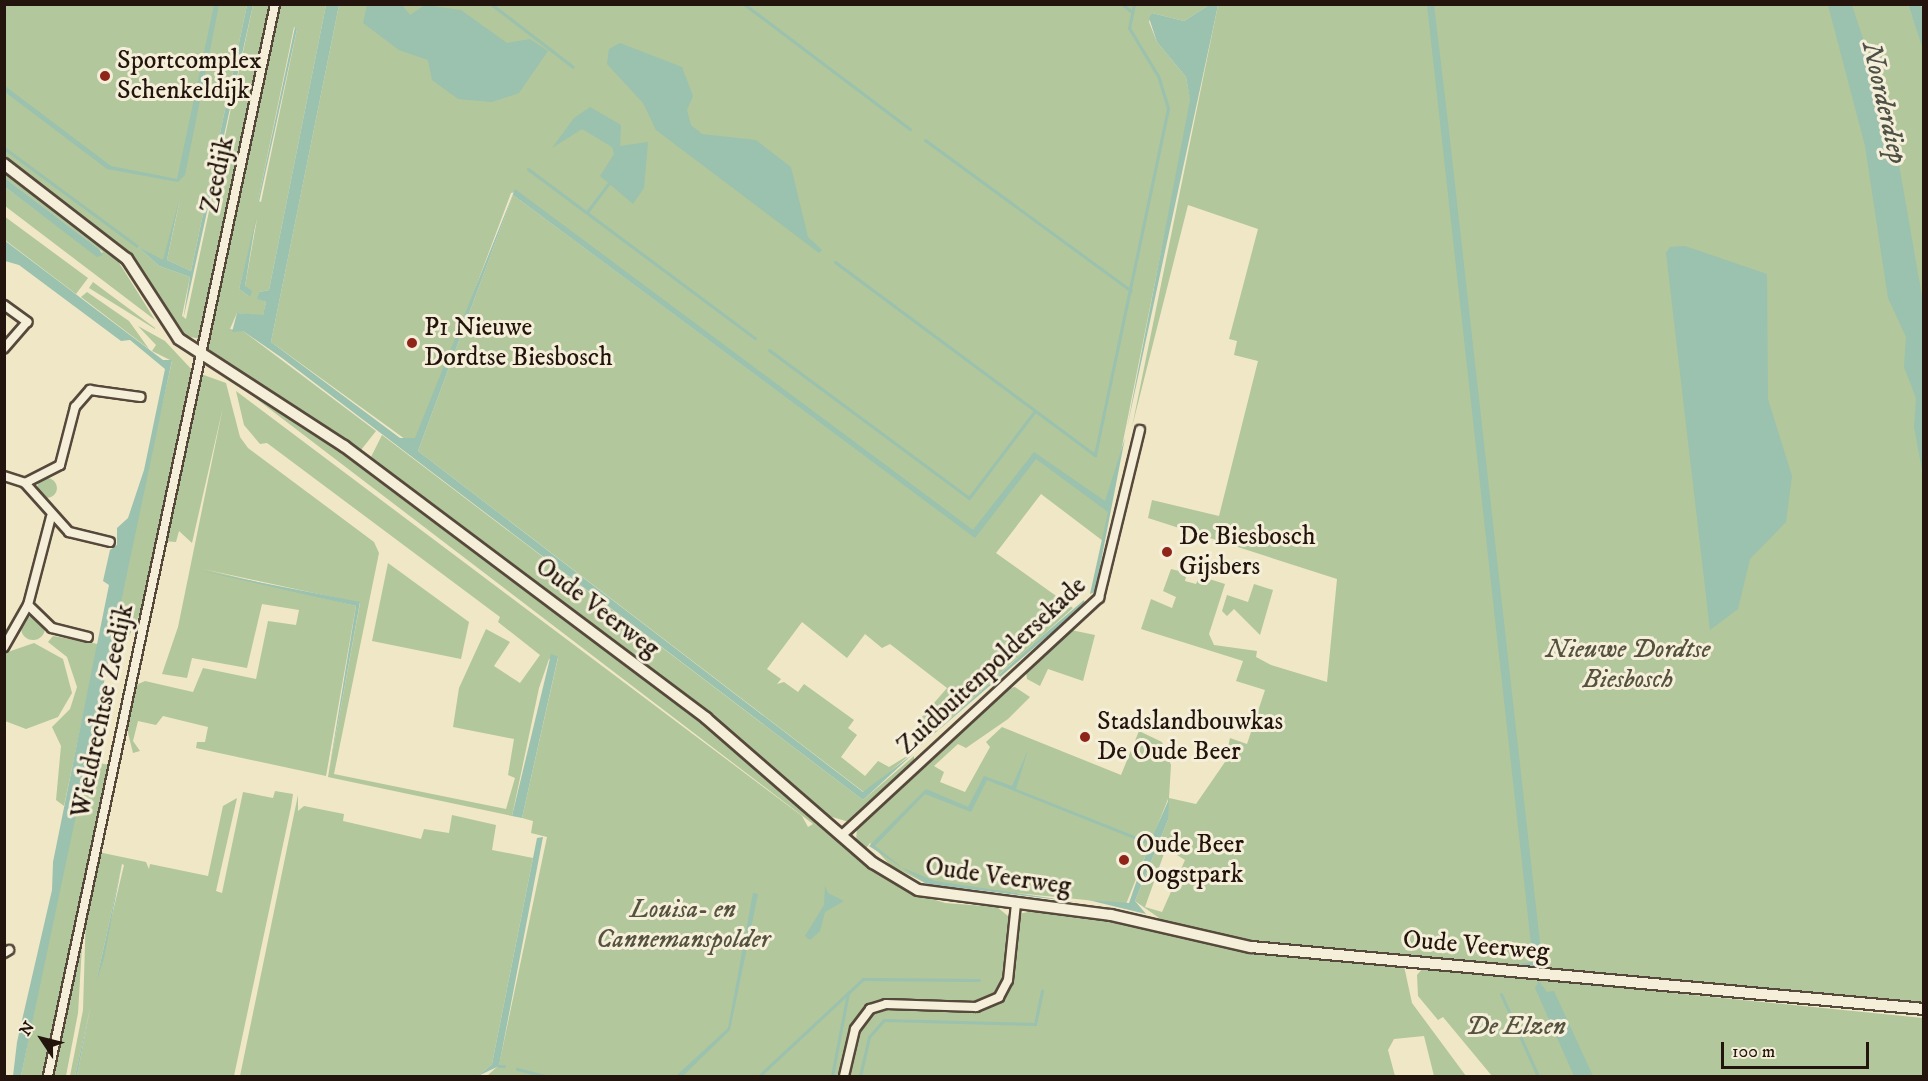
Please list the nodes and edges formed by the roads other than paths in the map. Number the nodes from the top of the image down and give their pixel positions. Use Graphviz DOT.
graph roads {
  1 [pos="275,4"];
  2 [pos="4,164"];
  3 [pos="4,305"];
  4 [pos="4,348"];
  5 [pos="202,354"];
  6 [pos="141,398"];
  7 [pos="1140,430"];
  8 [pos="4,476"];
  9 [pos="25,483"];
  10 [pos="51,517"];
  11 [pos="110,542"];
  12 [pos="28,605"];
  13 [pos="88,637"];
  14 [pos="4,647"];
  15 [pos="842,835"];
  16 [pos="1016,904"];
  17 [pos="1923,1009"];
  18 [pos="48,1077"];
  19 [pos="844,1077"];
  1 -- 5 [label="street, Zeedijk"];
  2 -- 5 [label="street, Oude Veerweg"];
  3 -- 4 [label="street"];
  5 -- 15 [label="street, Oude Veerweg"];
  5 -- 18 [label="street, Wieldrechtse Zeedijk"];
  6 -- 9 [label="street"];
  7 -- 15 [label="street, Zuidbuitenpoldersekade"];
  8 -- 9 [label="street"];
  9 -- 10 [label="street"];
  10 -- 11 [label="street"];
  10 -- 12 [label="street"];
  12 -- 13 [label="street"];
  12 -- 14 [label="street"];
  15 -- 16 [label="street, Oude Veerweg"];
  16 -- 17 [label="street, Oude Veerweg"];
  16 -- 19 [label="street"];
}
